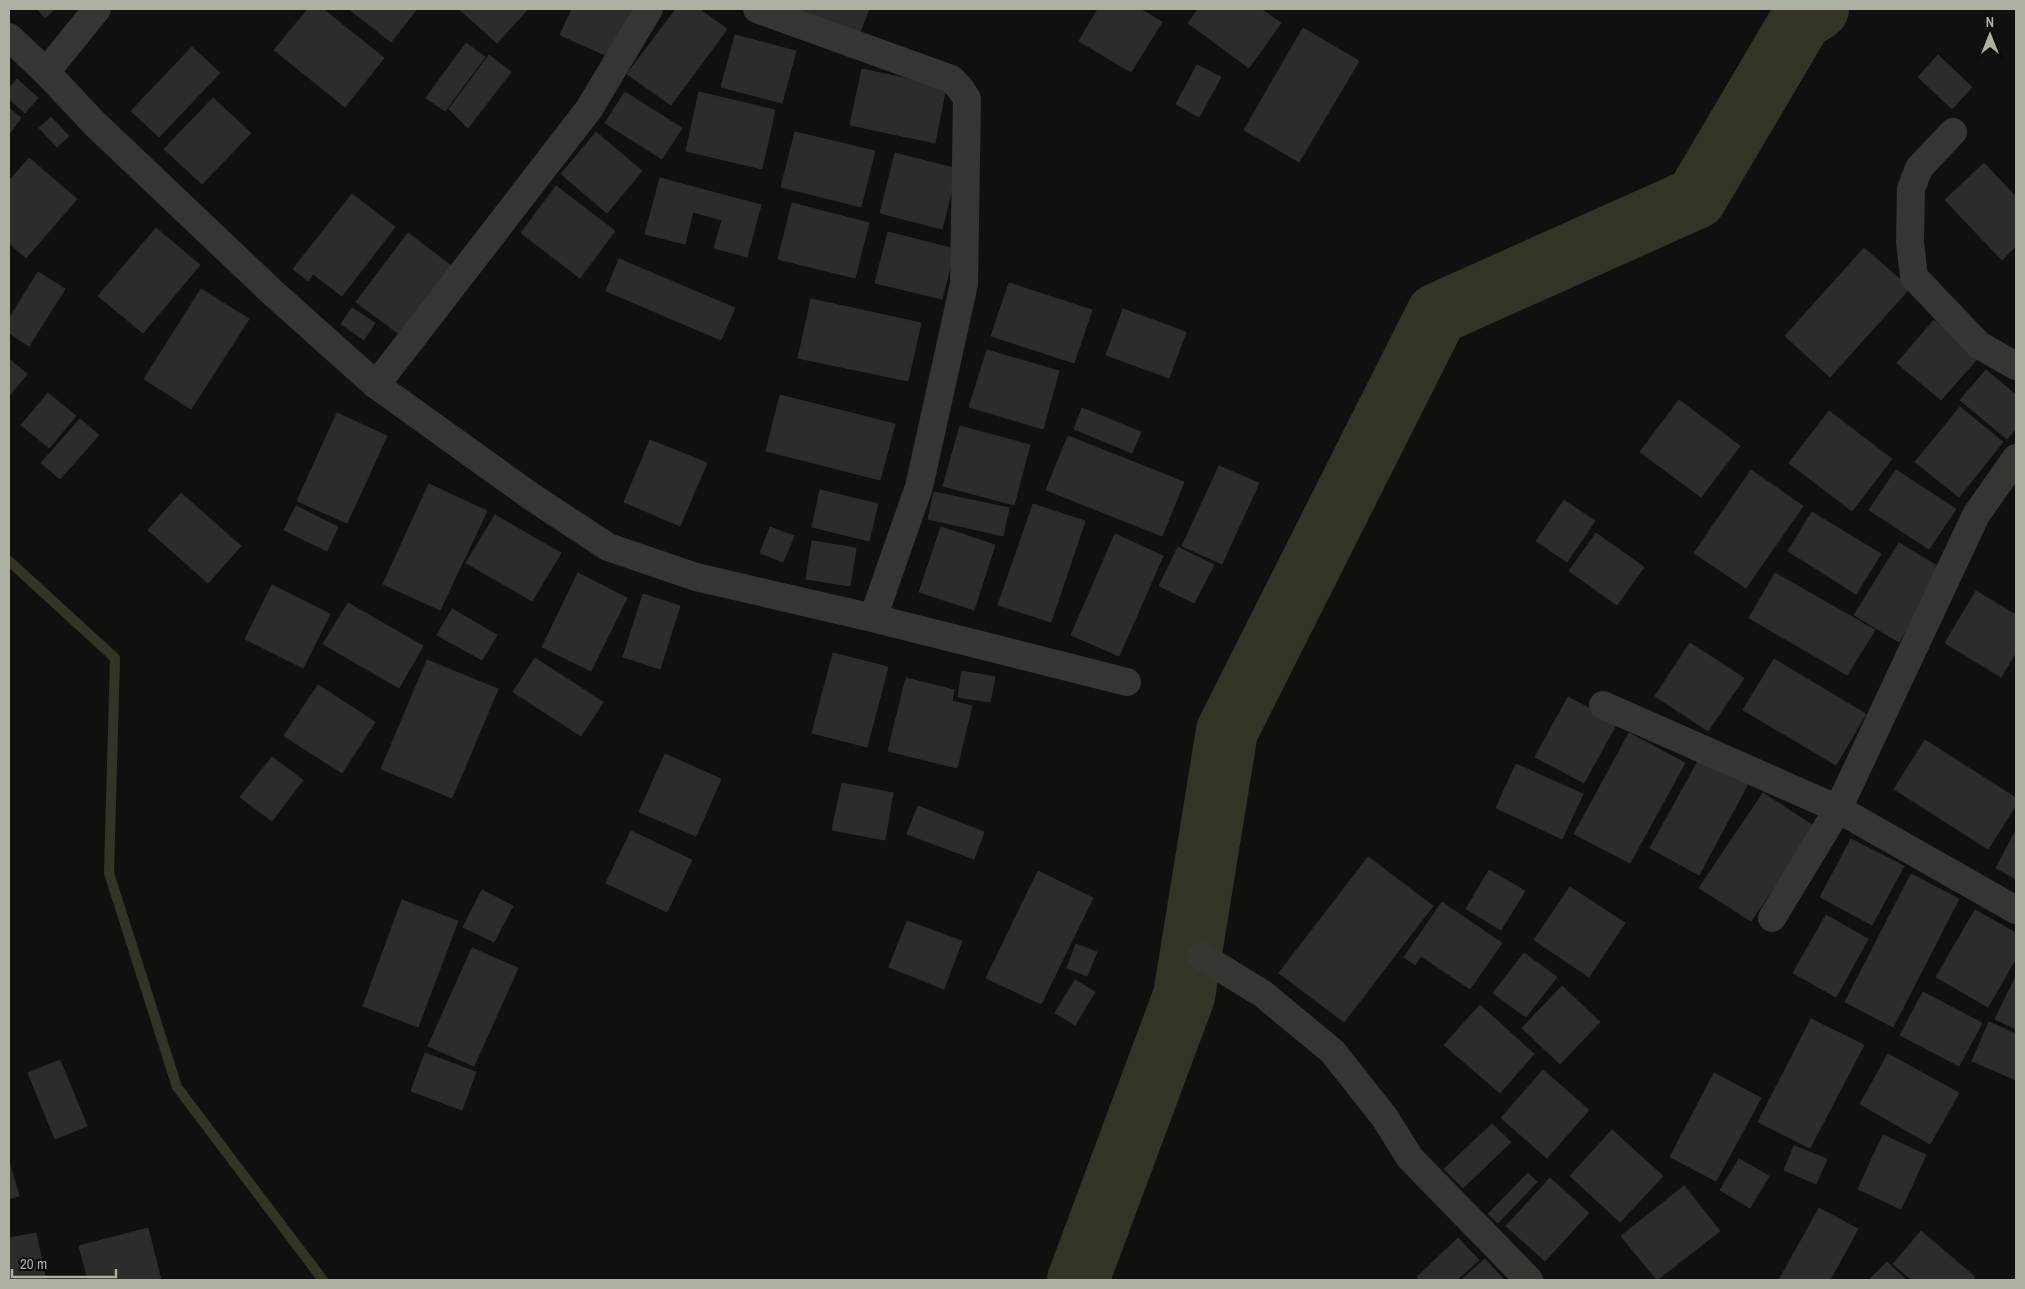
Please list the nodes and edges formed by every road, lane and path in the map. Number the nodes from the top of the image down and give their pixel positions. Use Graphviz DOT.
graph roads {
  1 [pos="97,9"];
  2 [pos="649,9"];
  3 [pos="757,9"];
  4 [pos="9,36"];
  5 [pos="46,72"];
  6 [pos="1953,132"];
  7 [pos="2016,366"];
  8 [pos="376,385"];
  9 [pos="2016,458"];
  10 [pos="873,618"];
  11 [pos="1127,682"];
  12 [pos="1603,705"];
  13 [pos="1838,809"];
  14 [pos="2016,910"];
  15 [pos="1772,918"];
  16 [pos="1201,956"];
  17 [pos="1529,1280"];
  1 -- 5 [label="street"];
  2 -- 8 [label="street"];
  3 -- 10 [label="street"];
  4 -- 5 [label="street"];
  5 -- 8 [label="street"];
  6 -- 7 [label="street"];
  8 -- 10 [label="street"];
  9 -- 13 [label="street"];
  10 -- 11 [label="street"];
  12 -- 13 [label="street"];
  13 -- 14 [label="street"];
  13 -- 15 [label="street"];
  16 -- 17 [label="street"];
}
